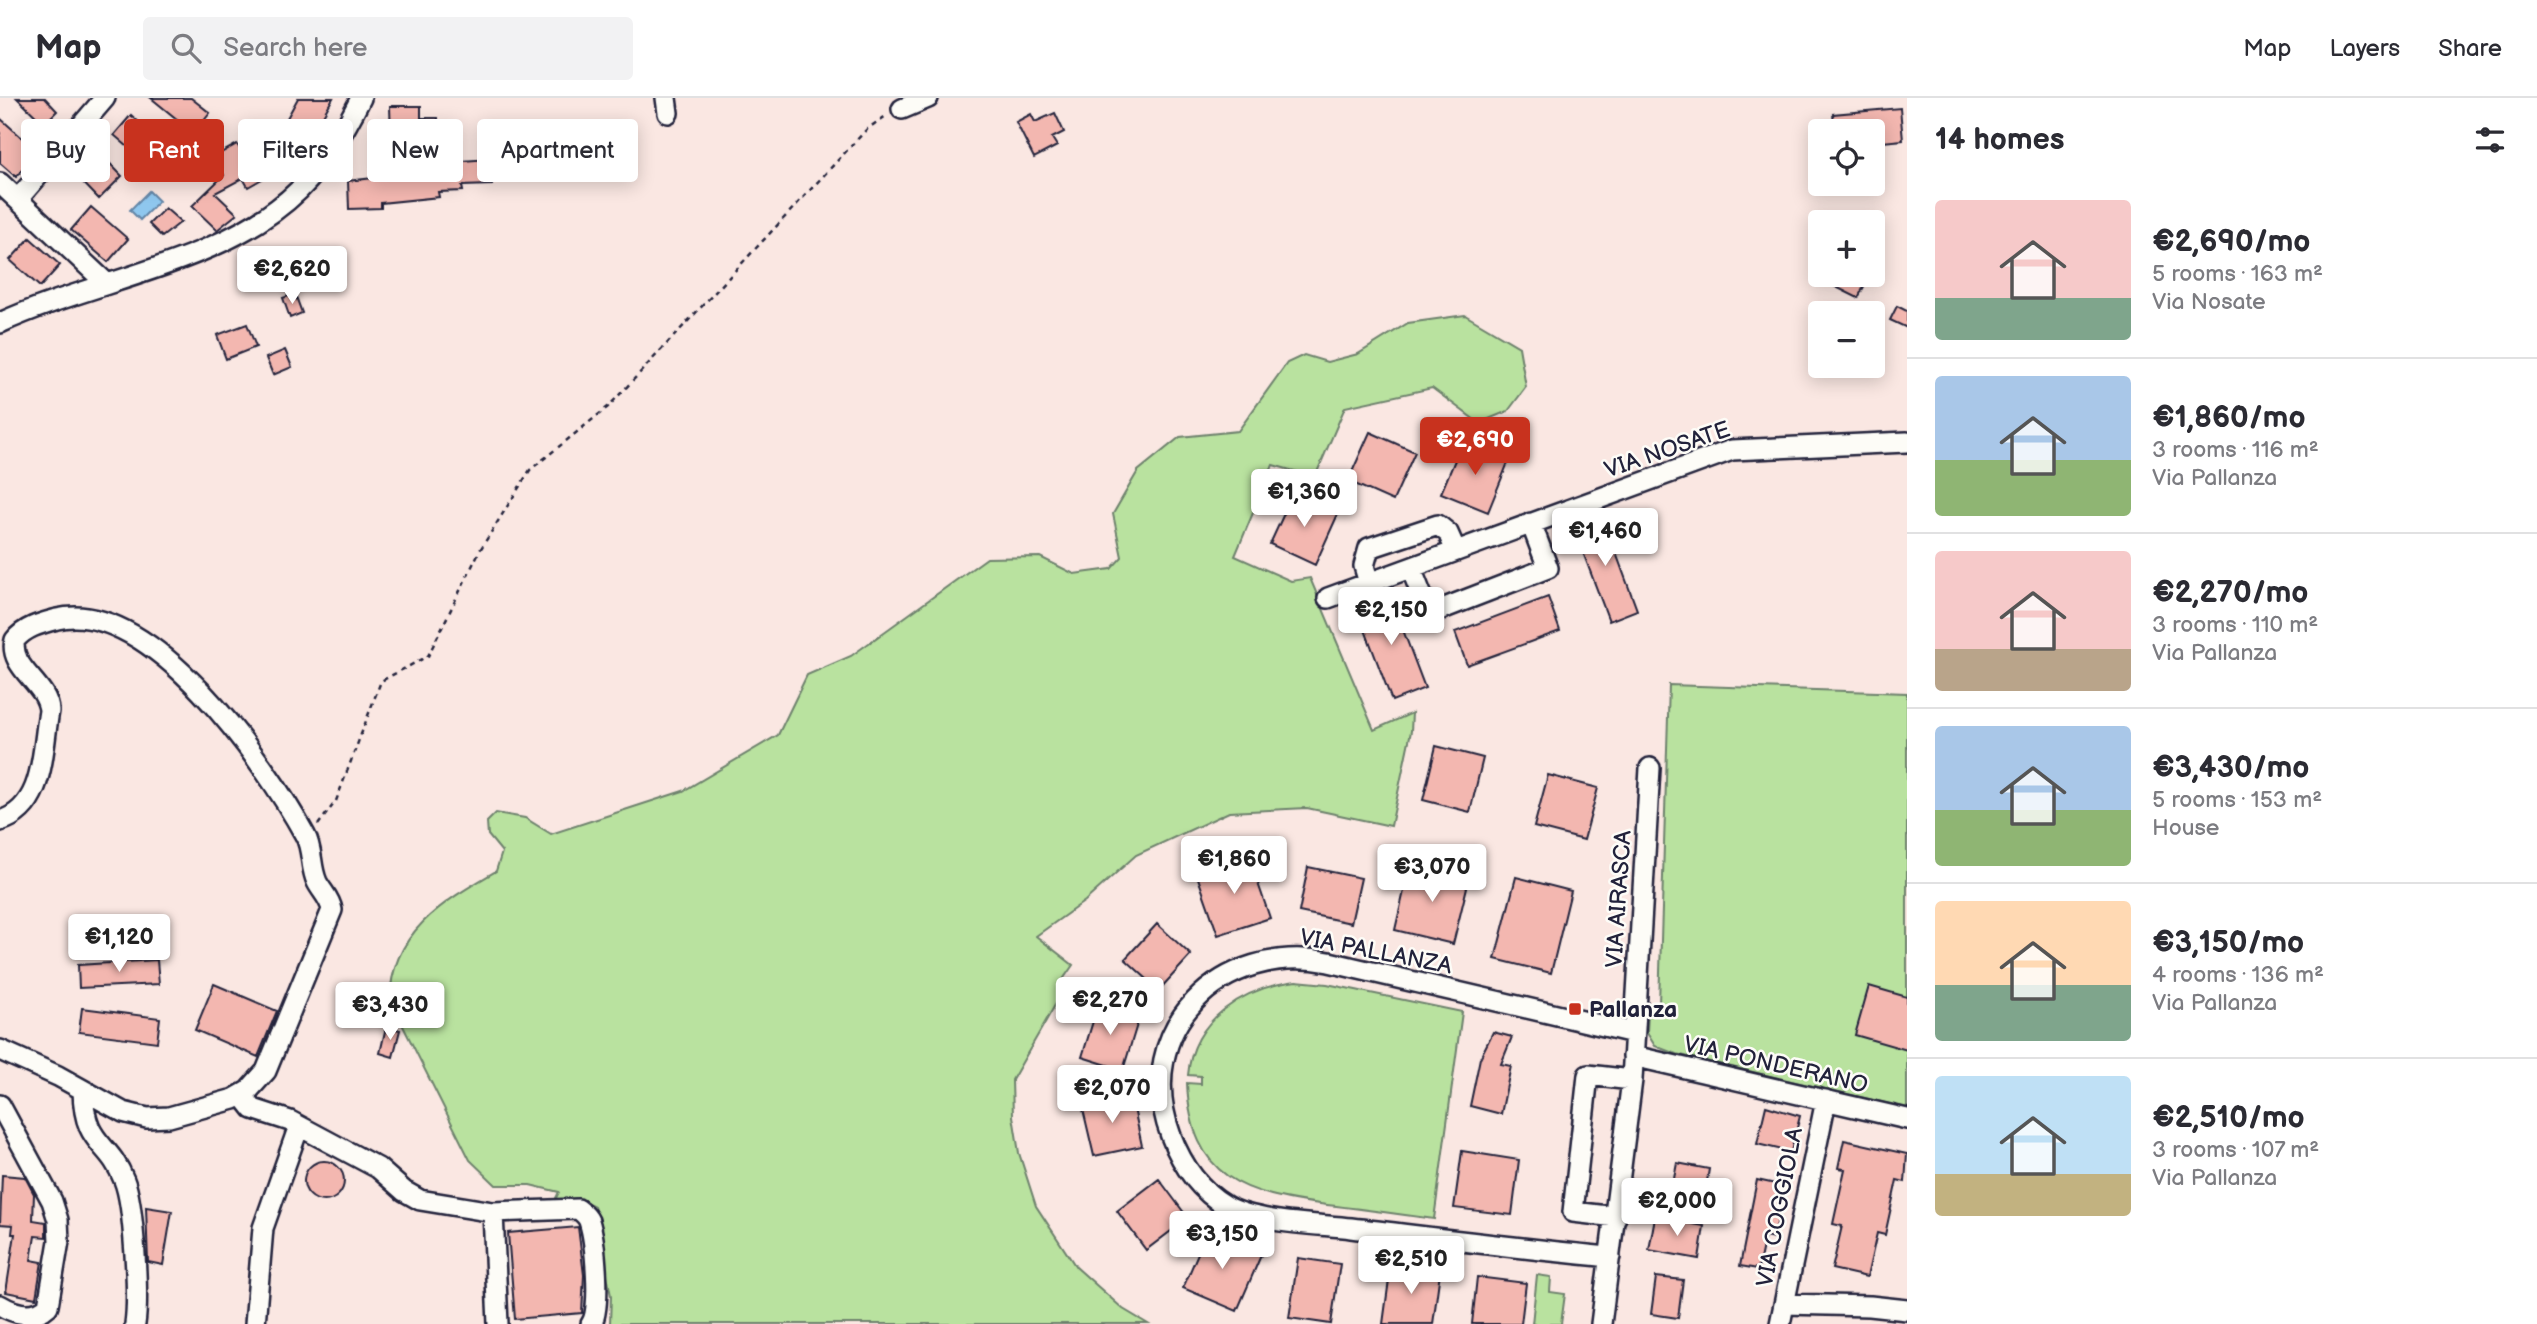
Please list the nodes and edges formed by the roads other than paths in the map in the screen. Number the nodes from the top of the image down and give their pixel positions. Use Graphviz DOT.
graph roads {
  1 [pos="105,98"];
  2 [pos="361,98"];
  3 [pos="928,98"];
  4 [pos="902,109"];
  5 [pos="0,183"];
  6 [pos="18,199"];
  7 [pos="105,282"];
  8 [pos="0,323"];
  9 [pos="1907,442"];
  10 [pos="1531,523"];
  11 [pos="1456,551"];
  12 [pos="1411,568"];
  13 [pos="1369,583"];
  14 [pos="1328,598"];
  15 [pos="1650,768"];
  16 [pos="0,821"];
  17 [pos="1634,1034"];
  18 [pos="0,1050"];
  19 [pos="1633,1056"];
  20 [pos="1632,1080"];
  21 [pos="83,1090"];
  22 [pos="242,1095"];
  23 [pos="1826,1100"];
  24 [pos="0,1105"];
  25 [pos="1907,1119"];
  26 [pos="299,1126"];
  27 [pos="493,1212"];
  28 [pos="1616,1217"];
  29 [pos="1610,1257"];
  30 [pos="1784,1304"];
  31 [pos="0,1305"];
  32 [pos="1907,1310"];
  33 [pos="135,1324"];
  34 [pos="255,1324"];
  35 [pos="498,1324"];
  36 [pos="591,1324"];
  37 [pos="1601,1324"];
  38 [pos="1780,1324"];
  1 -- 6 [label="street"];
  2 -- 7 [label="street"];
  3 -- 4 [label="street"];
  5 -- 6 [label="street"];
  6 -- 7 [label="street"];
  7 -- 8 [label="street"];
  9 -- 10 [label="street, VIA NOSATE"];
  10 -- 11 [label="street, VIA NOSATE"];
  10 -- 12 [label="street"];
  11 -- 12 [label="street, VIA NOSATE"];
  11 -- 13 [label="street"];
  12 -- 13 [label="street, VIA NOSATE"];
  13 -- 14 [label="street, VIA NOSATE"];
  15 -- 17 [label="street, VIA AIRASCA"];
  16 -- 22 [label="street"];
  17 -- 19 [label="street"];
  17 -- 29 [label="street, VIA PALLANZA"];
  18 -- 21 [label="street"];
  19 -- 20 [label="street"];
  19 -- 23 [label="street, VIA PONDERANO"];
  20 -- 28 [label="street"];
  20 -- 28 [label="street"];
  21 -- 22 [label="street"];
  21 -- 33 [label="street"];
  22 -- 26 [label="street"];
  23 -- 25 [label="street, VIA PONDERANO"];
  23 -- 30 [label="street, VIA COGGIOLA"];
  24 -- 31 [label="street"];
  26 -- 27 [label="street"];
  26 -- 34 [label="street"];
  27 -- 35 [label="street"];
  27 -- 36 [label="street"];
  28 -- 29 [label="street"];
  29 -- 37 [label="street"];
  30 -- 32 [label="street"];
  30 -- 38 [label="street, VIA COGGIOLA"];
}
